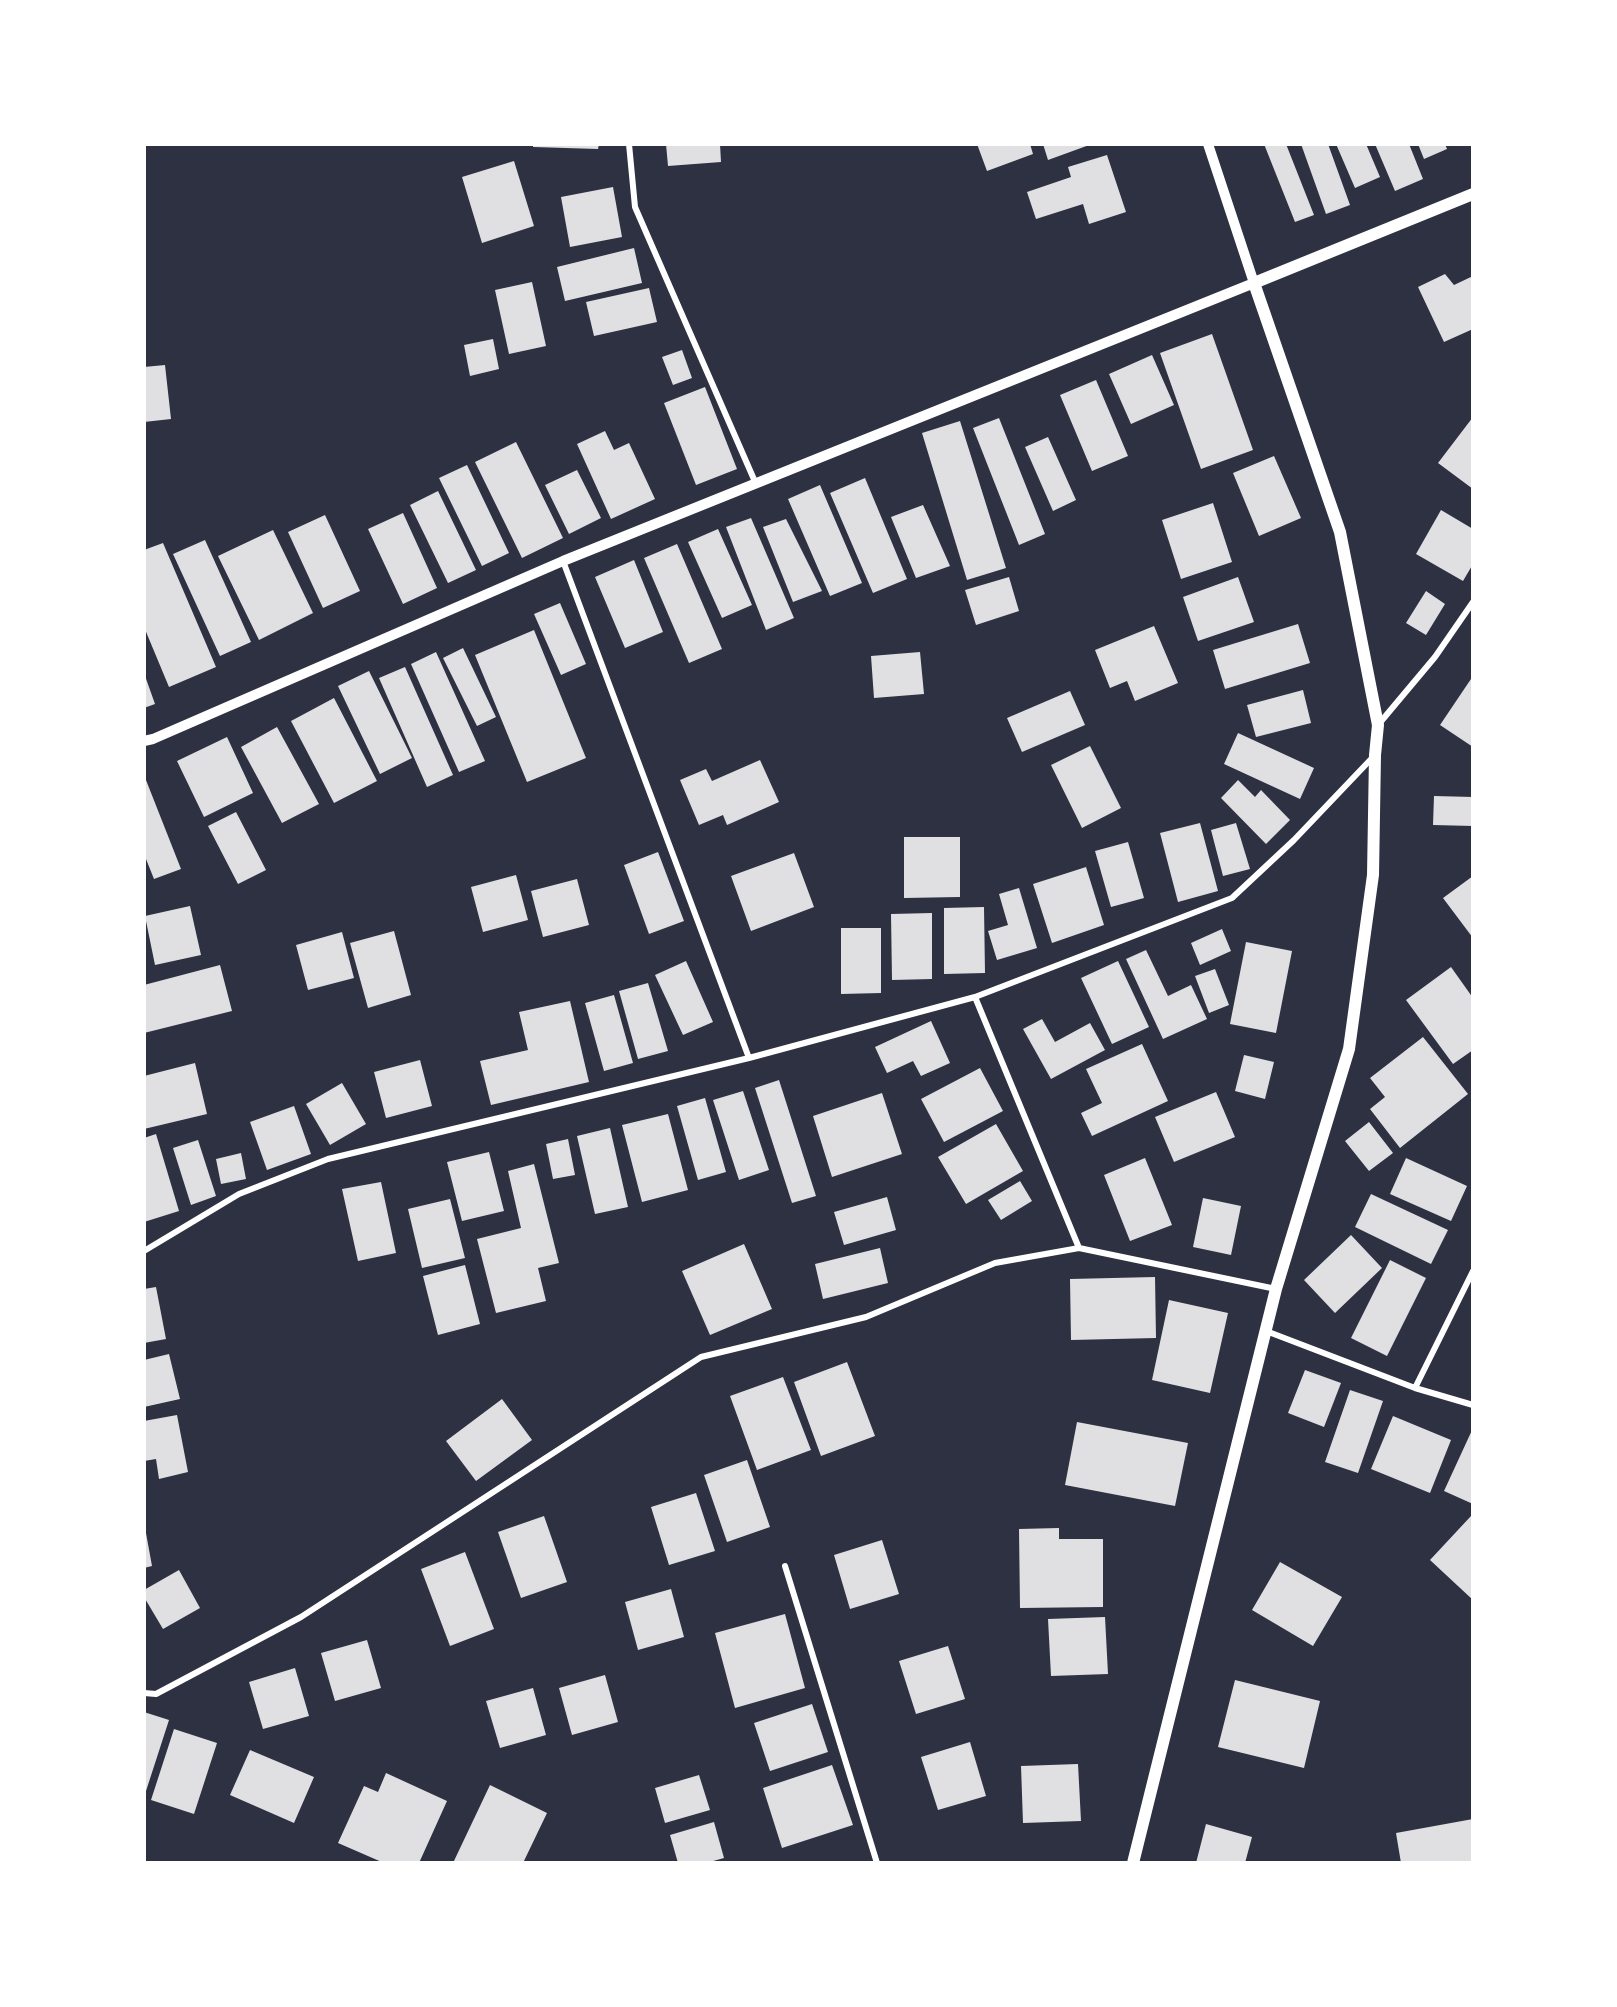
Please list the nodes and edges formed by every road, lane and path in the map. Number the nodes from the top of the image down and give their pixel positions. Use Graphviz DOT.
graph roads {
  1 [pos="629,144"];
  2 [pos="1208,144"];
  3 [pos="1473,194"];
  4 [pos="1254,282"];
  5 [pos="756,484"];
  6 [pos="563,561"];
  7 [pos="1473,602"];
  8 [pos="1378,725"];
  9 [pos="144,741"];
  10 [pos="1375,755"];
  11 [pos="975,997"];
  12 [pos="749,1058"];
  13 [pos="1078,1248"];
  14 [pos="144,1251"];
  15 [pos="1473,1271"];
  16 [pos="1276,1289"];
  17 [pos="1266,1331"];
  18 [pos="1415,1388"];
  19 [pos="1473,1405"];
  20 [pos="785,1566"];
  21 [pos="144,1693"];
  22 [pos="877,1863"];
  23 [pos="1133,1863"];
  1 -- 5 [label="street"];
  2 -- 4 [label="street"];
  3 -- 4 [label="main road"];
  4 -- 5 [label="street"];
  4 -- 8 [label="main road"];
  5 -- 6 [label="street"];
  6 -- 9 [label="street"];
  6 -- 12 [label="street"];
  7 -- 8 [label="street"];
  8 -- 10 [label="main road"];
  10 -- 11 [label="street"];
  10 -- 16 [label="main road"];
  11 -- 12 [label="street"];
  11 -- 13 [label="street"];
  12 -- 14 [label="street"];
  13 -- 16 [label="street"];
  13 -- 21 [label="street"];
  15 -- 18 [label="street"];
  16 -- 17 [label="main road"];
  17 -- 18 [label="street"];
  17 -- 23 [label="main road"];
  18 -- 19 [label="street"];
  20 -- 22 [label="street"];
}
